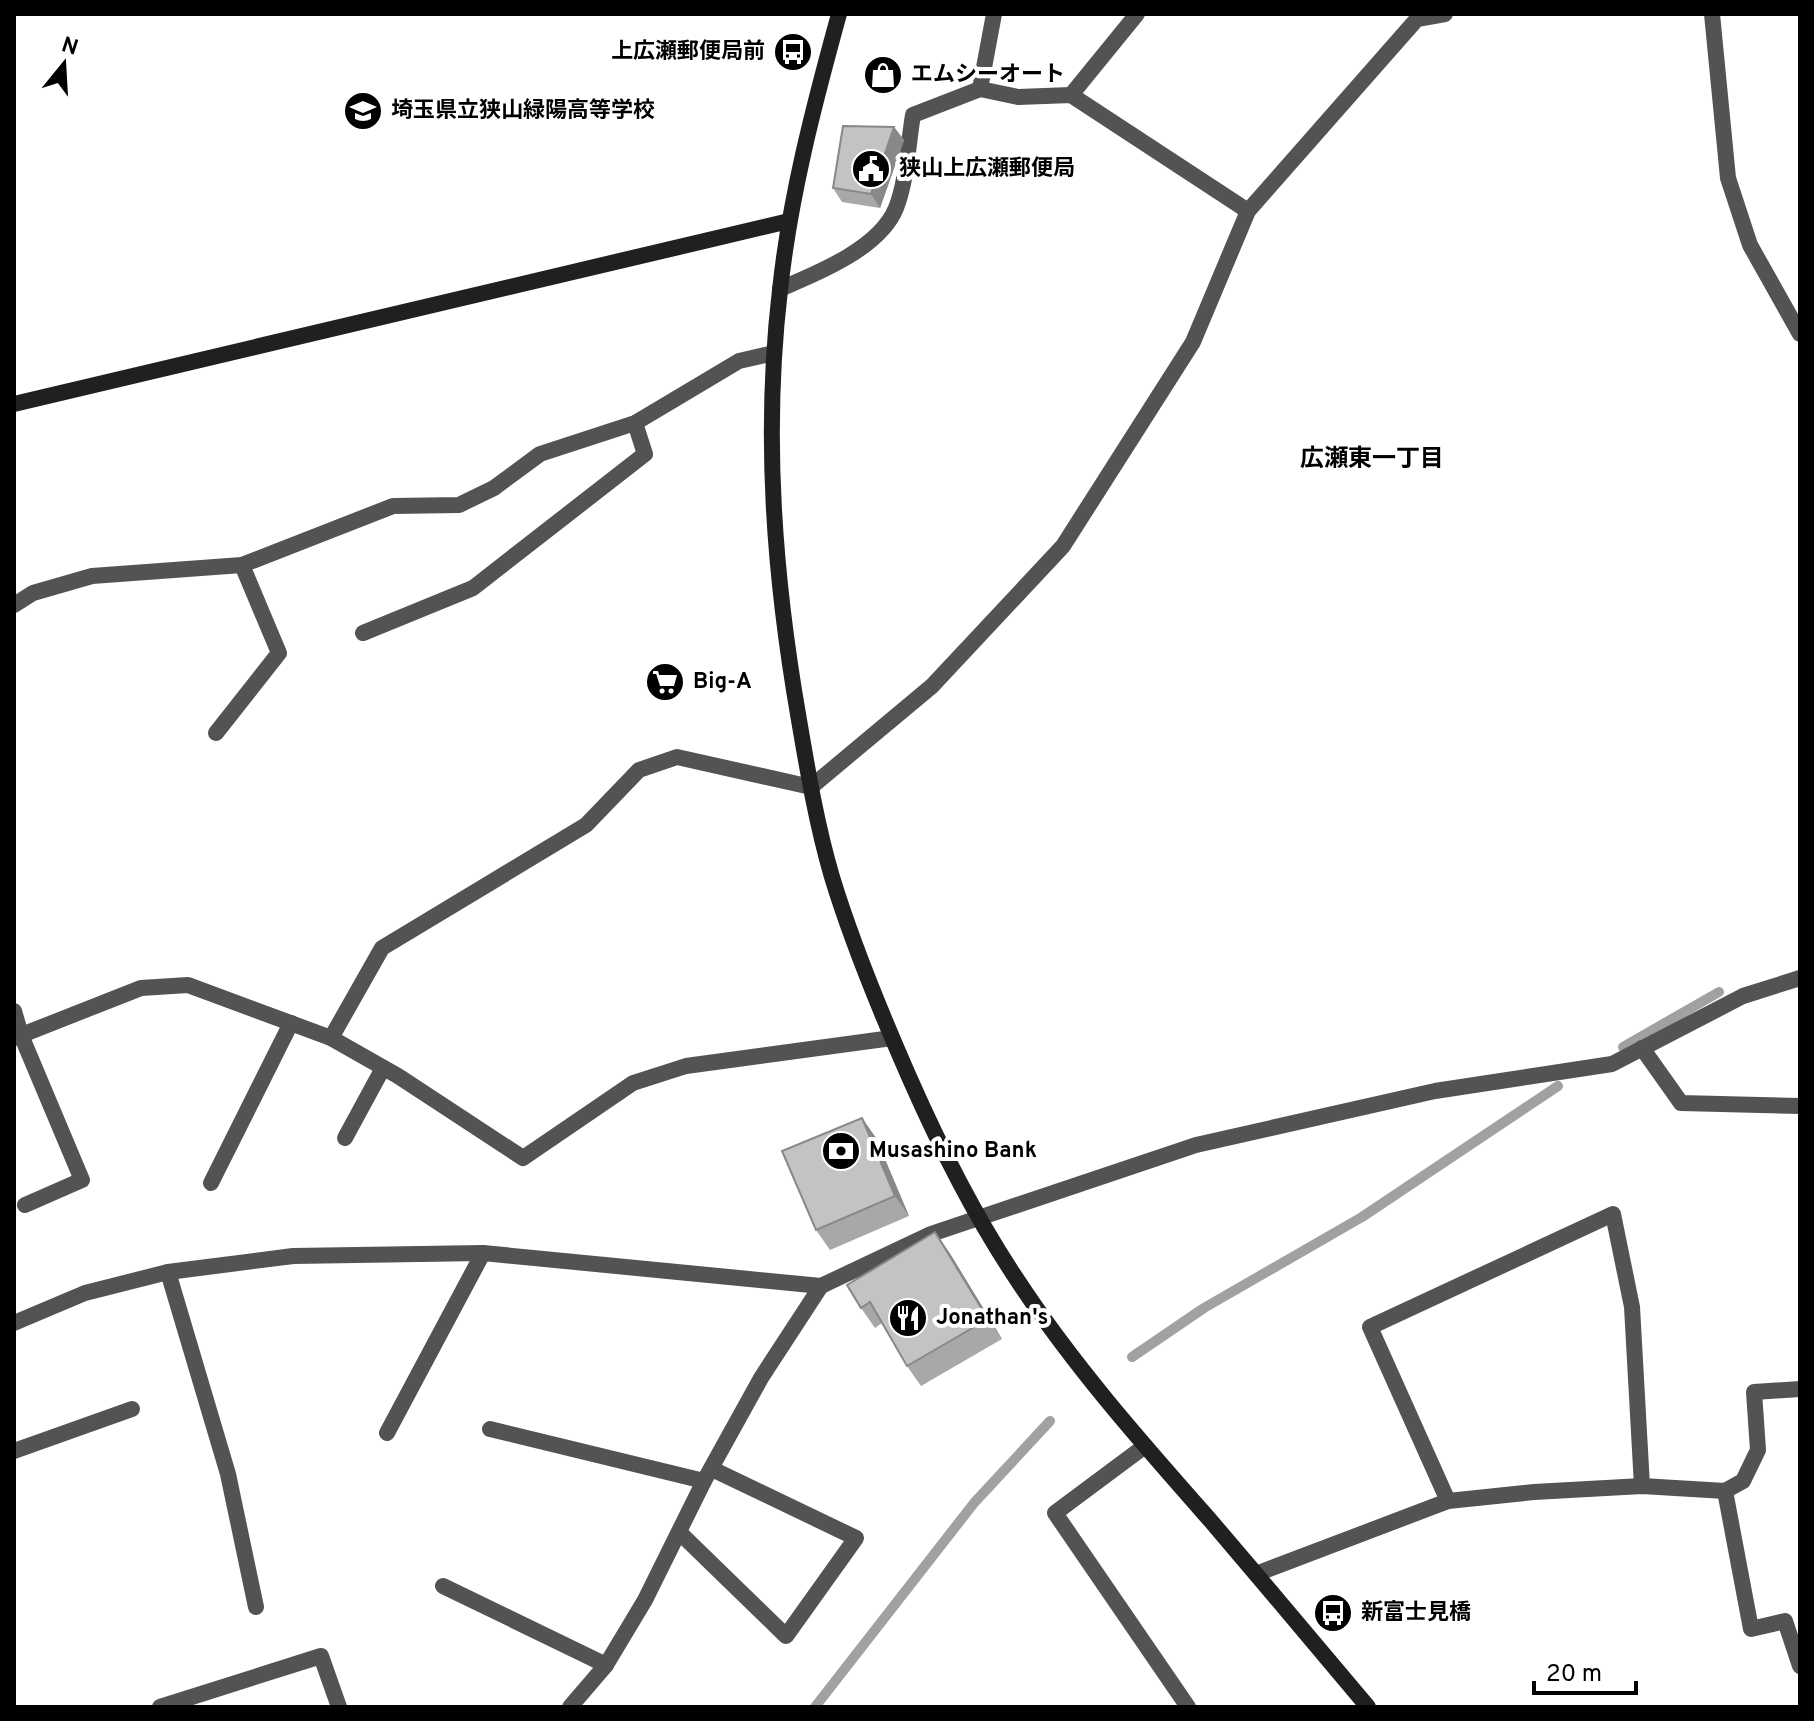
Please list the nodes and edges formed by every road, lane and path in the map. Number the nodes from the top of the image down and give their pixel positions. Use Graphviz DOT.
graph roads {
  1 [pos="839,14"];
  2 [pos="994,14"];
  3 [pos="1137,14"];
  4 [pos="1445,14"];
  5 [pos="1712,14"];
  6 [pos="980,89"];
  7 [pos="1071,95"];
  8 [pos="1248,211"];
  9 [pos="789,221"];
  10 [pos="780,289"];
  11 [pos="1800,332"];
  12 [pos="774,353"];
  13 [pos="14,404"];
  14 [pos="635,423"];
  15 [pos="242,565"];
  16 [pos="14,605"];
  17 [pos="363,633"];
  18 [pos="216,733"];
  19 [pos="811,787"];
  20 [pos="1800,978"];
  21 [pos="14,1011"];
  22 [pos="291,1023"];
  23 [pos="18,1037"];
  24 [pos="331,1038"];
  25 [pos="892,1038"];
  26 [pos="1642,1048"];
  27 [pos="383,1068"];
  28 [pos="1800,1106"];
  29 [pos="345,1138"];
  30 [pos="211,1183"];
  31 [pos="25,1205"];
  32 [pos="980,1219"];
  33 [pos="483,1253"];
  34 [pos="168,1272"];
  35 [pos="821,1286"];
  36 [pos="14,1323"];
  37 [pos="1800,1389"];
  38 [pos="132,1409"];
  39 [pos="490,1429"];
  40 [pos="387,1433"];
  41 [pos="1145,1446"];
  42 [pos="14,1451"];
  43 [pos="708,1475"];
  44 [pos="1642,1486"];
  45 [pos="1725,1491"];
  46 [pos="1448,1501"];
  47 [pos="679,1532"];
  48 [pos="1256,1574"];
  49 [pos="443,1586"];
  50 [pos="256,1607"];
  51 [pos="606,1665"];
  52 [pos="1800,1666"];
  53 [pos="160,1707"];
  54 [pos="339,1707"];
  55 [pos="570,1707"];
  56 [pos="1188,1707"];
  57 [pos="1368,1707"];
  1 -- 9 [label="street"];
  2 -- 6 [label="street"];
  3 -- 7 [label="street"];
  4 -- 8 [label="street"];
  5 -- 11 [label="street"];
  6 -- 7 [label="street"];
  6 -- 10 [label="street"];
  7 -- 8 [label="street"];
  8 -- 19 [label="street"];
  9 -- 10 [label="street"];
  9 -- 13 [label="street"];
  10 -- 12 [label="street"];
  12 -- 14 [label="street"];
  12 -- 19 [label="street"];
  14 -- 15 [label="street"];
  14 -- 17 [label="street"];
  15 -- 16 [label="street"];
  15 -- 18 [label="street"];
  19 -- 24 [label="street"];
  19 -- 25 [label="street"];
  20 -- 26 [label="street"];
  21 -- 23 [label="street"];
  22 -- 23 [label="street"];
  22 -- 24 [label="street"];
  22 -- 30 [label="street"];
  23 -- 31 [label="street"];
  24 -- 27 [label="street"];
  25 -- 27 [label="street"];
  25 -- 32 [label="street"];
  26 -- 28 [label="street"];
  26 -- 32 [label="street"];
  27 -- 29 [label="street"];
  32 -- 35 [label="street"];
  32 -- 41 [label="street"];
  33 -- 34 [label="street"];
  33 -- 35 [label="street"];
  33 -- 40 [label="street"];
  34 -- 36 [label="street"];
  34 -- 50 [label="street"];
  35 -- 43 [label="street"];
  37 -- 45 [label="street"];
  38 -- 42 [label="street"];
  39 -- 43 [label="street"];
  41 -- 48 [label="street"];
  41 -- 56 [label="street"];
  43 -- 47 [label="street"];
  43 -- 47 [label="street"];
  44 -- 45 [label="street"];
  44 -- 46 [label="street"];
  44 -- 46 [label="street"];
  45 -- 52 [label="street"];
  46 -- 48 [label="street"];
  47 -- 51 [label="street"];
  48 -- 57 [label="street"];
  49 -- 51 [label="street"];
  51 -- 55 [label="street"];
  53 -- 54 [label="street"];
}
